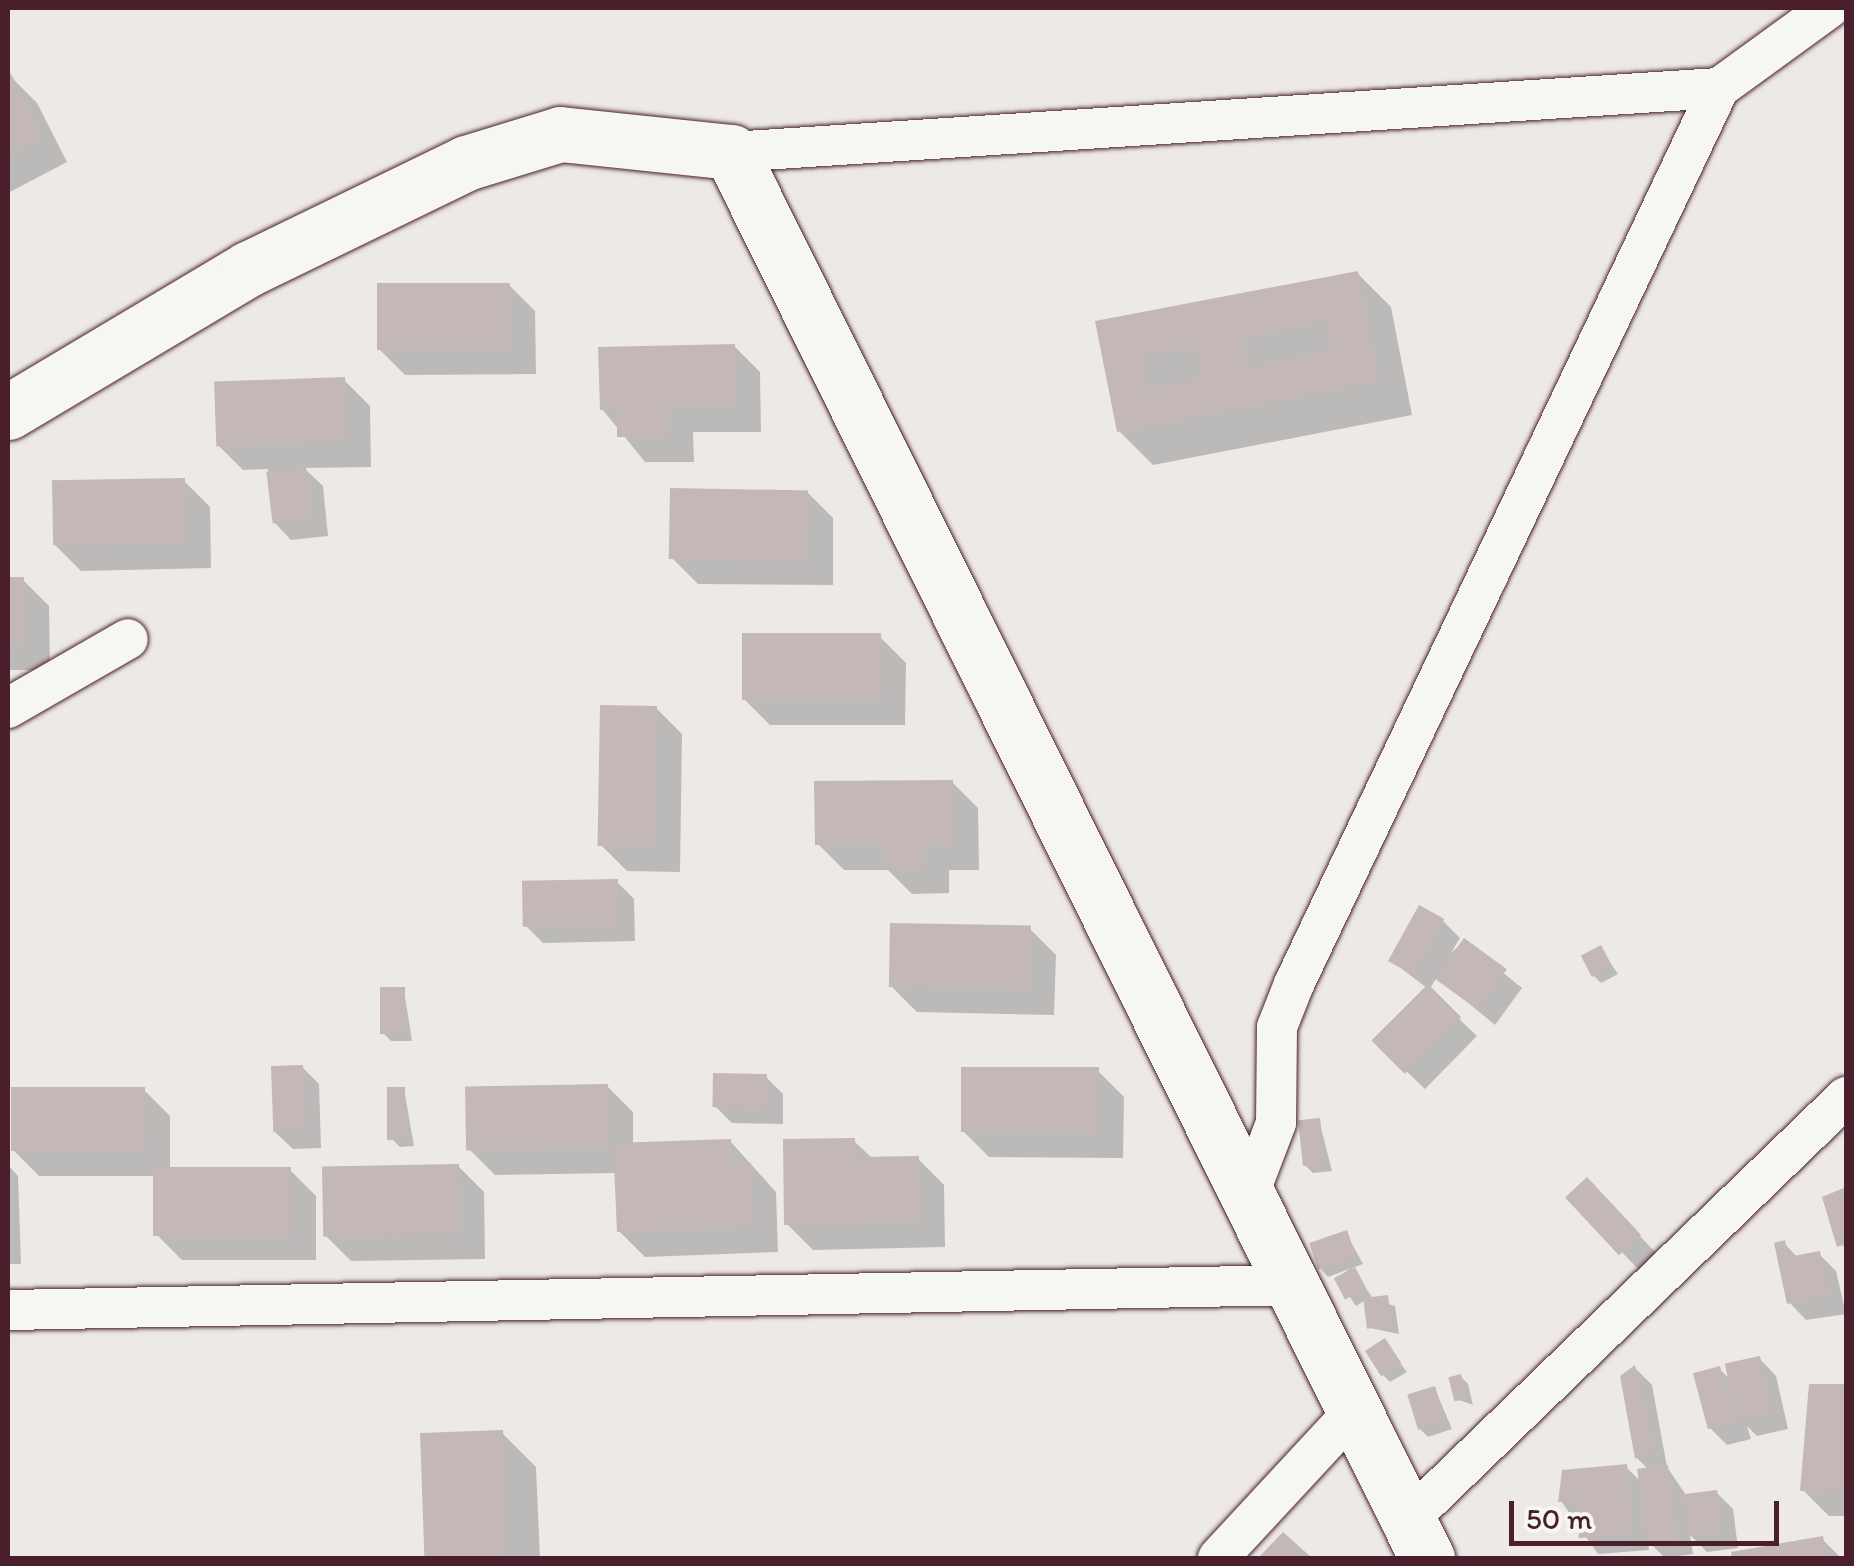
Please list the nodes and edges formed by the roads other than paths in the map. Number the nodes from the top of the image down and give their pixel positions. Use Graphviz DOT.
graph roads {
  1 [pos="1829,8"];
  2 [pos="1720,88"];
  3 [pos="731,152"];
  4 [pos="8,412"];
  5 [pos="128,640"];
  6 [pos="8,708"];
  7 [pos="1846,1097"];
  8 [pos="1250,1191"];
  9 [pos="1294,1284"];
  10 [pos="8,1310"];
  11 [pos="1354,1411"];
  12 [pos="1418,1539"];
  13 [pos="1218,1558"];
  1 -- 2 [label="street"];
  2 -- 3 [label="street"];
  2 -- 8 [label="street"];
  3 -- 4 [label="street"];
  3 -- 8 [label="street"];
  5 -- 6 [label="street"];
  7 -- 12 [label="street"];
  8 -- 9 [label="street"];
  9 -- 10 [label="street"];
  9 -- 11 [label="street"];
  11 -- 12 [label="street"];
  11 -- 13 [label="street"];
}
